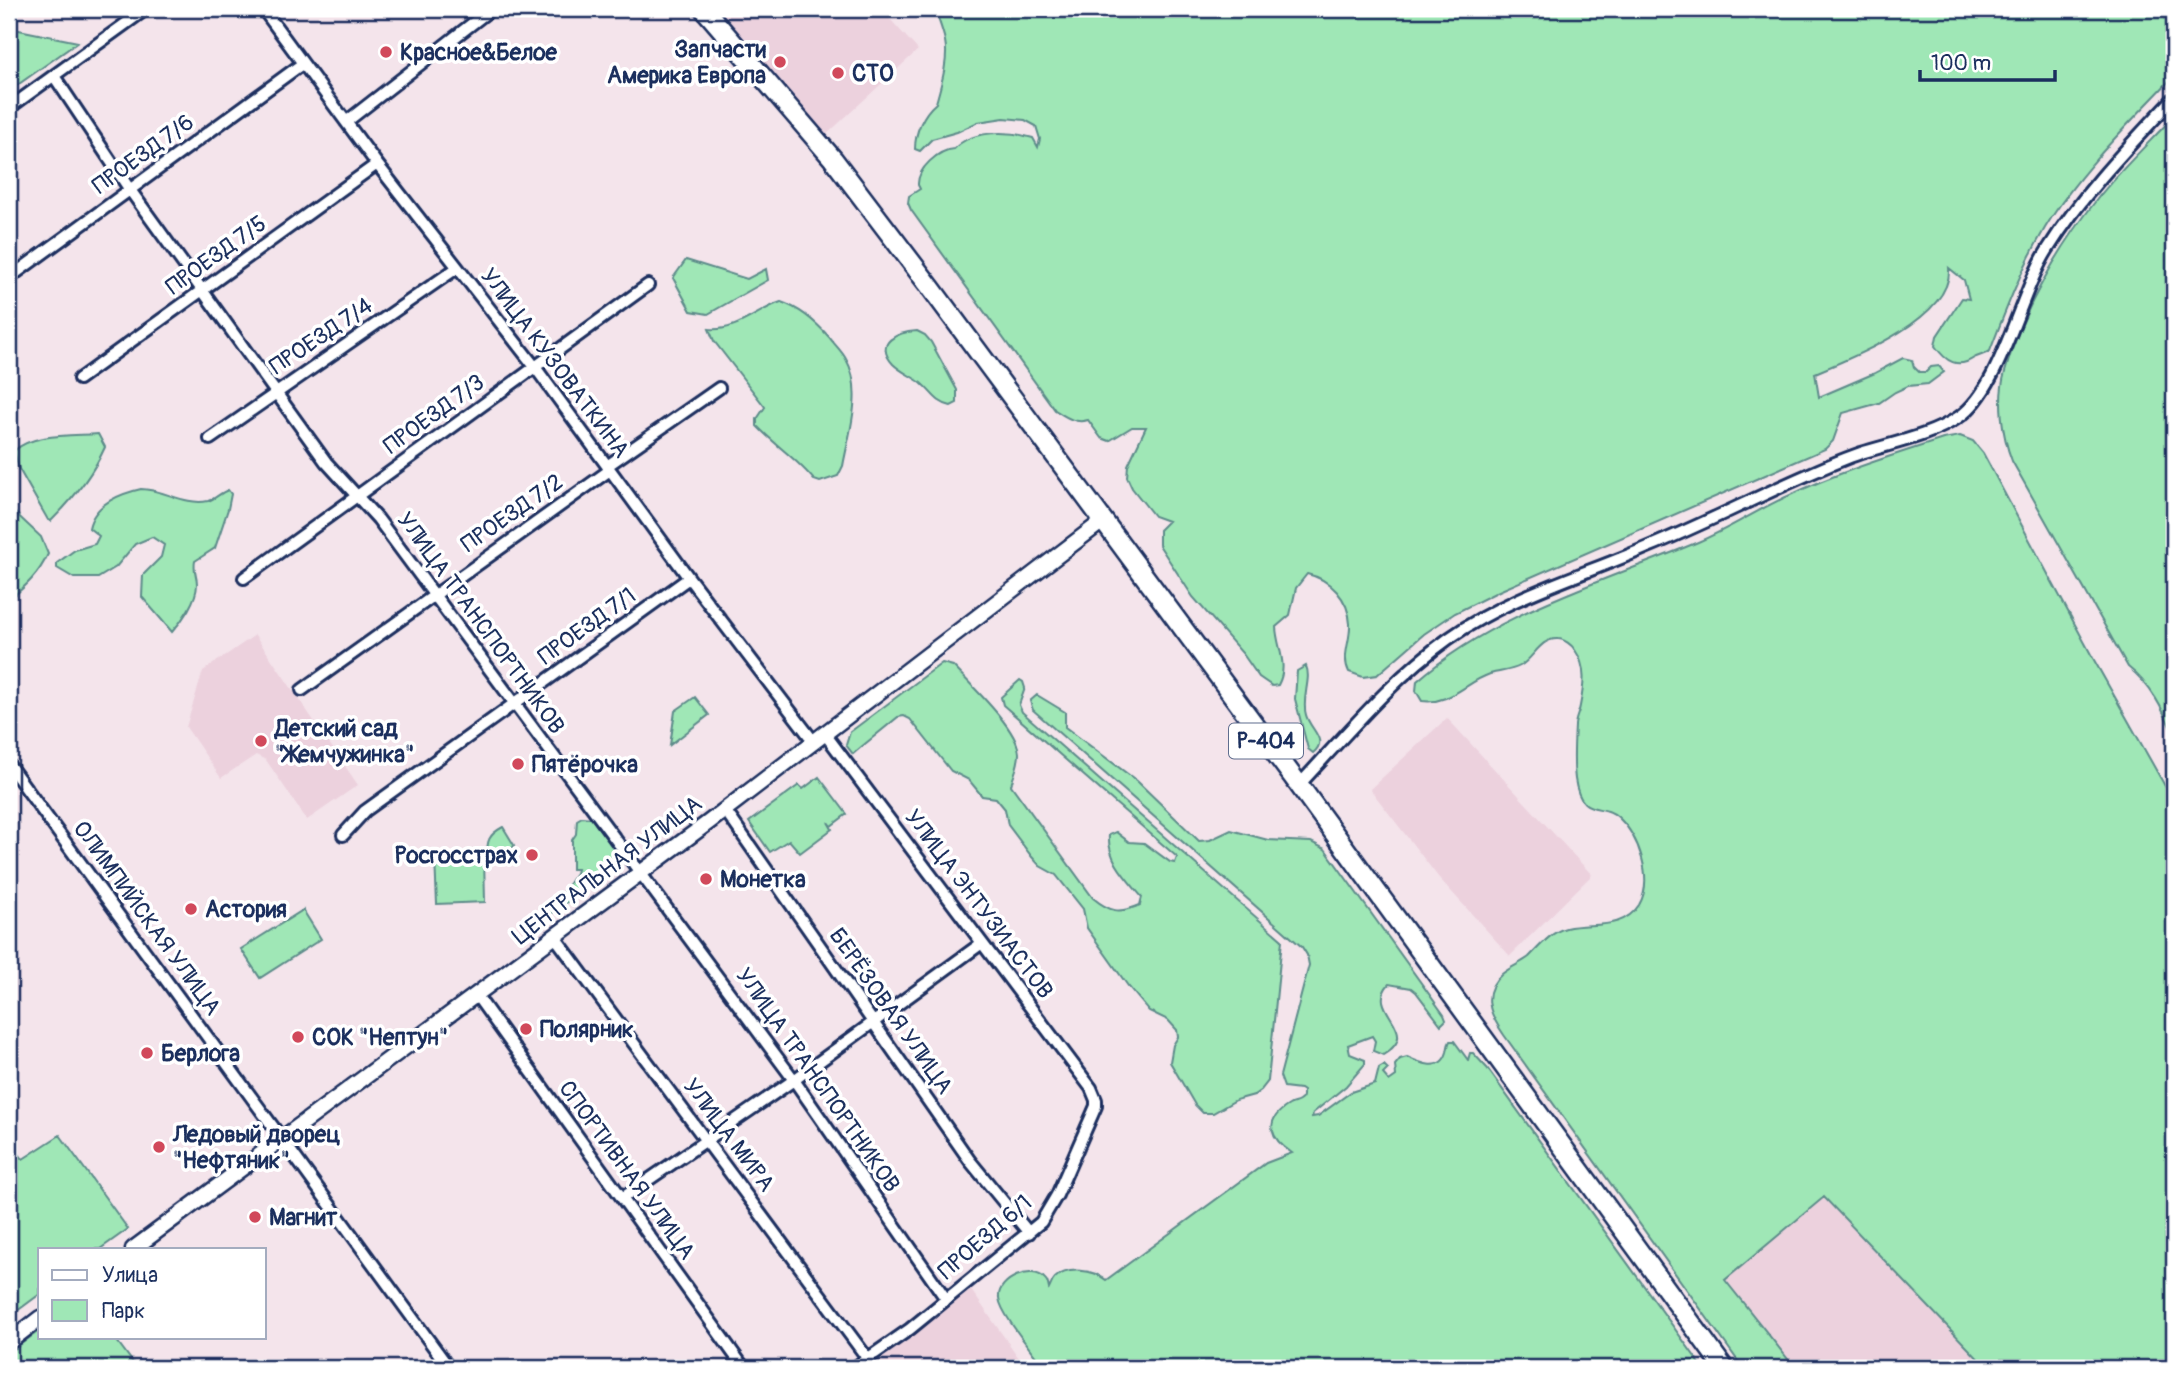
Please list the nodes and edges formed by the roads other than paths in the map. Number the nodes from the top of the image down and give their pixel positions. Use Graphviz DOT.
graph roads {
  1 [pos="146,9"];
  2 [pos="263,9"];
  3 [pos="491,9"];
  4 [pos="704,9"];
  5 [pos="302,64"];
  6 [pos="54,76"];
  7 [pos="2174,98"];
  8 [pos="9,108"];
  9 [pos="346,122"];
  10 [pos="377,164"];
  11 [pos="130,190"];
  12 [pos="457,268"];
  13 [pos="9,278"];
  14 [pos="648,285"];
  15 [pos="202,291"];
  16 [pos="535,366"];
  17 [pos="79,379"];
  18 [pos="719,388"];
  19 [pos="275,393"];
  20 [pos="210,439"];
  21 [pos="609,468"];
  22 [pos="358,495"];
  23 [pos="1104,520"];
  24 [pos="244,578"];
  25 [pos="690,578"];
  26 [pos="435,594"];
  27 [pos="302,690"];
  28 [pos="514,704"];
  29 [pos="820,738"];
  30 [pos="9,765"];
  31 [pos="1299,786"];
  32 [pos="725,810"];
  33 [pos="343,835"];
  34 [pos="640,873"];
  35 [pos="555,937"];
  36 [pos="982,943"];
  37 [pos="477,996"];
  38 [pos="873,1022"];
  39 [pos="794,1080"];
  40 [pos="1096,1100"];
  41 [pos="282,1139"];
  42 [pos="708,1141"];
  43 [pos="622,1198"];
  44 [pos="1028,1233"];
  45 [pos="134,1248"];
  46 [pos="946,1299"];
  47 [pos="38,1320"];
  48 [pos="9,1342"];
  49 [pos="868,1359"];
  50 [pos="449,1368"];
  51 [pos="744,1368"];
  52 [pos="854,1368"];
  53 [pos="1724,1368"];
  1 -- 6 [label="street"];
  2 -- 5 [label="street, УЛИЦА КУЗОВАТКИНА"];
  3 -- 9 [label="street"];
  4 -- 23 [label="highway, Р-404"];
  5 -- 9 [label="street, УЛИЦА КУЗОВАТКИНА"];
  5 -- 11 [label="street, ПРОЕЗД 7/6"];
  6 -- 8 [label="street"];
  6 -- 11 [label="street, УЛИЦА ТРАНСПОРТНИКОВ"];
  7 -- 31 [label="street"];
  9 -- 10 [label="street, УЛИЦА КУЗОВАТКИНА"];
  10 -- 12 [label="street, УЛИЦА КУЗОВАТКИНА"];
  10 -- 15 [label="street, ПРОЕЗД 7/5"];
  11 -- 13 [label="street, ПРОЕЗД 7/6"];
  11 -- 15 [label="street, УЛИЦА ТРАНСПОРТНИКОВ"];
  12 -- 16 [label="street, УЛИЦА КУЗОВАТКИНА"];
  12 -- 19 [label="street, ПРОЕЗД 7/4"];
  14 -- 16 [label="street, ПРОЕЗД 7/3"];
  15 -- 17 [label="street, ПРОЕЗД 7/5"];
  15 -- 19 [label="street, УЛИЦА ТРАНСПОРТНИКОВ"];
  16 -- 21 [label="street, УЛИЦА КУЗОВАТКИНА"];
  16 -- 22 [label="street, ПРОЕЗД 7/3"];
  18 -- 21 [label="street, ПРОЕЗД 7/2"];
  19 -- 20 [label="street, ПРОЕЗД 7/4"];
  19 -- 22 [label="street, УЛИЦА ТРАНСПОРТНИКОВ"];
  21 -- 25 [label="street, УЛИЦА КУЗОВАТКИНА"];
  21 -- 26 [label="street, ПРОЕЗД 7/2"];
  22 -- 24 [label="street, ПРОЕЗД 7/3"];
  22 -- 26 [label="street, УЛИЦА ТРАНСПОРТНИКОВ"];
  23 -- 29 [label="street, ЦЕНТРАЛЬНАЯ УЛИЦА"];
  23 -- 31 [label="highway, Р-404"];
  25 -- 28 [label="street, ПРОЕЗД 7/1"];
  25 -- 29 [label="street, УЛИЦА КУЗОВАТКИНА"];
  26 -- 27 [label="street, ПРОЕЗД 7/2"];
  26 -- 28 [label="street, УЛИЦА ТРАНСПОРТНИКОВ"];
  28 -- 33 [label="street, ПРОЕЗД 7/1"];
  28 -- 34 [label="street, УЛИЦА ТРАНСПОРТНИКОВ"];
  29 -- 32 [label="street, ЦЕНТРАЛЬНАЯ УЛИЦА"];
  29 -- 36 [label="street, УЛИЦА ЭНТУЗИАСТОВ"];
  30 -- 41 [label="street, ОЛИМПИЙСКАЯ УЛИЦА"];
  31 -- 53 [label="highway, Р-404"];
  32 -- 34 [label="street, ЦЕНТРАЛЬНАЯ УЛИЦА"];
  32 -- 38 [label="street, БЕРЁЗОВАЯ УЛИЦА"];
  34 -- 35 [label="street, ЦЕНТРАЛЬНАЯ УЛИЦА"];
  34 -- 39 [label="street, УЛИЦА ТРАНСПОРТНИКОВ"];
  35 -- 37 [label="street, ЦЕНТРАЛЬНАЯ УЛИЦА"];
  35 -- 42 [label="street, УЛИЦА МИРА"];
  36 -- 38 [label="street"];
  36 -- 40 [label="street, УЛИЦА ЭНТУЗИАСТОВ"];
  37 -- 41 [label="street, ЦЕНТРАЛЬНАЯ УЛИЦА"];
  37 -- 43 [label="street, СПОРТИВНАЯ УЛИЦА"];
  38 -- 39 [label="street"];
  38 -- 44 [label="street, БЕРЁЗОВАЯ УЛИЦА"];
  39 -- 42 [label="street"];
  39 -- 46 [label="street, УЛИЦА ТРАНСПОРТНИКОВ"];
  40 -- 44 [label="street, ПРОЕЗД 6/1"];
  41 -- 45 [label="street, ЦЕНТРАЛЬНАЯ УЛИЦА"];
  41 -- 50 [label="street, ОЛИМПИЙСКАЯ УЛИЦА"];
  42 -- 43 [label="street"];
  42 -- 49 [label="street, УЛИЦА МИРА"];
  43 -- 51 [label="street, СПОРТИВНАЯ УЛИЦА"];
  44 -- 46 [label="street, ПРОЕЗД 6/1"];
  46 -- 49 [label="street, ПРОЕЗД 6/1"];
  47 -- 48 [label="street"];
  49 -- 52 [label="street, ПРОЕЗД 6/1"];
}
